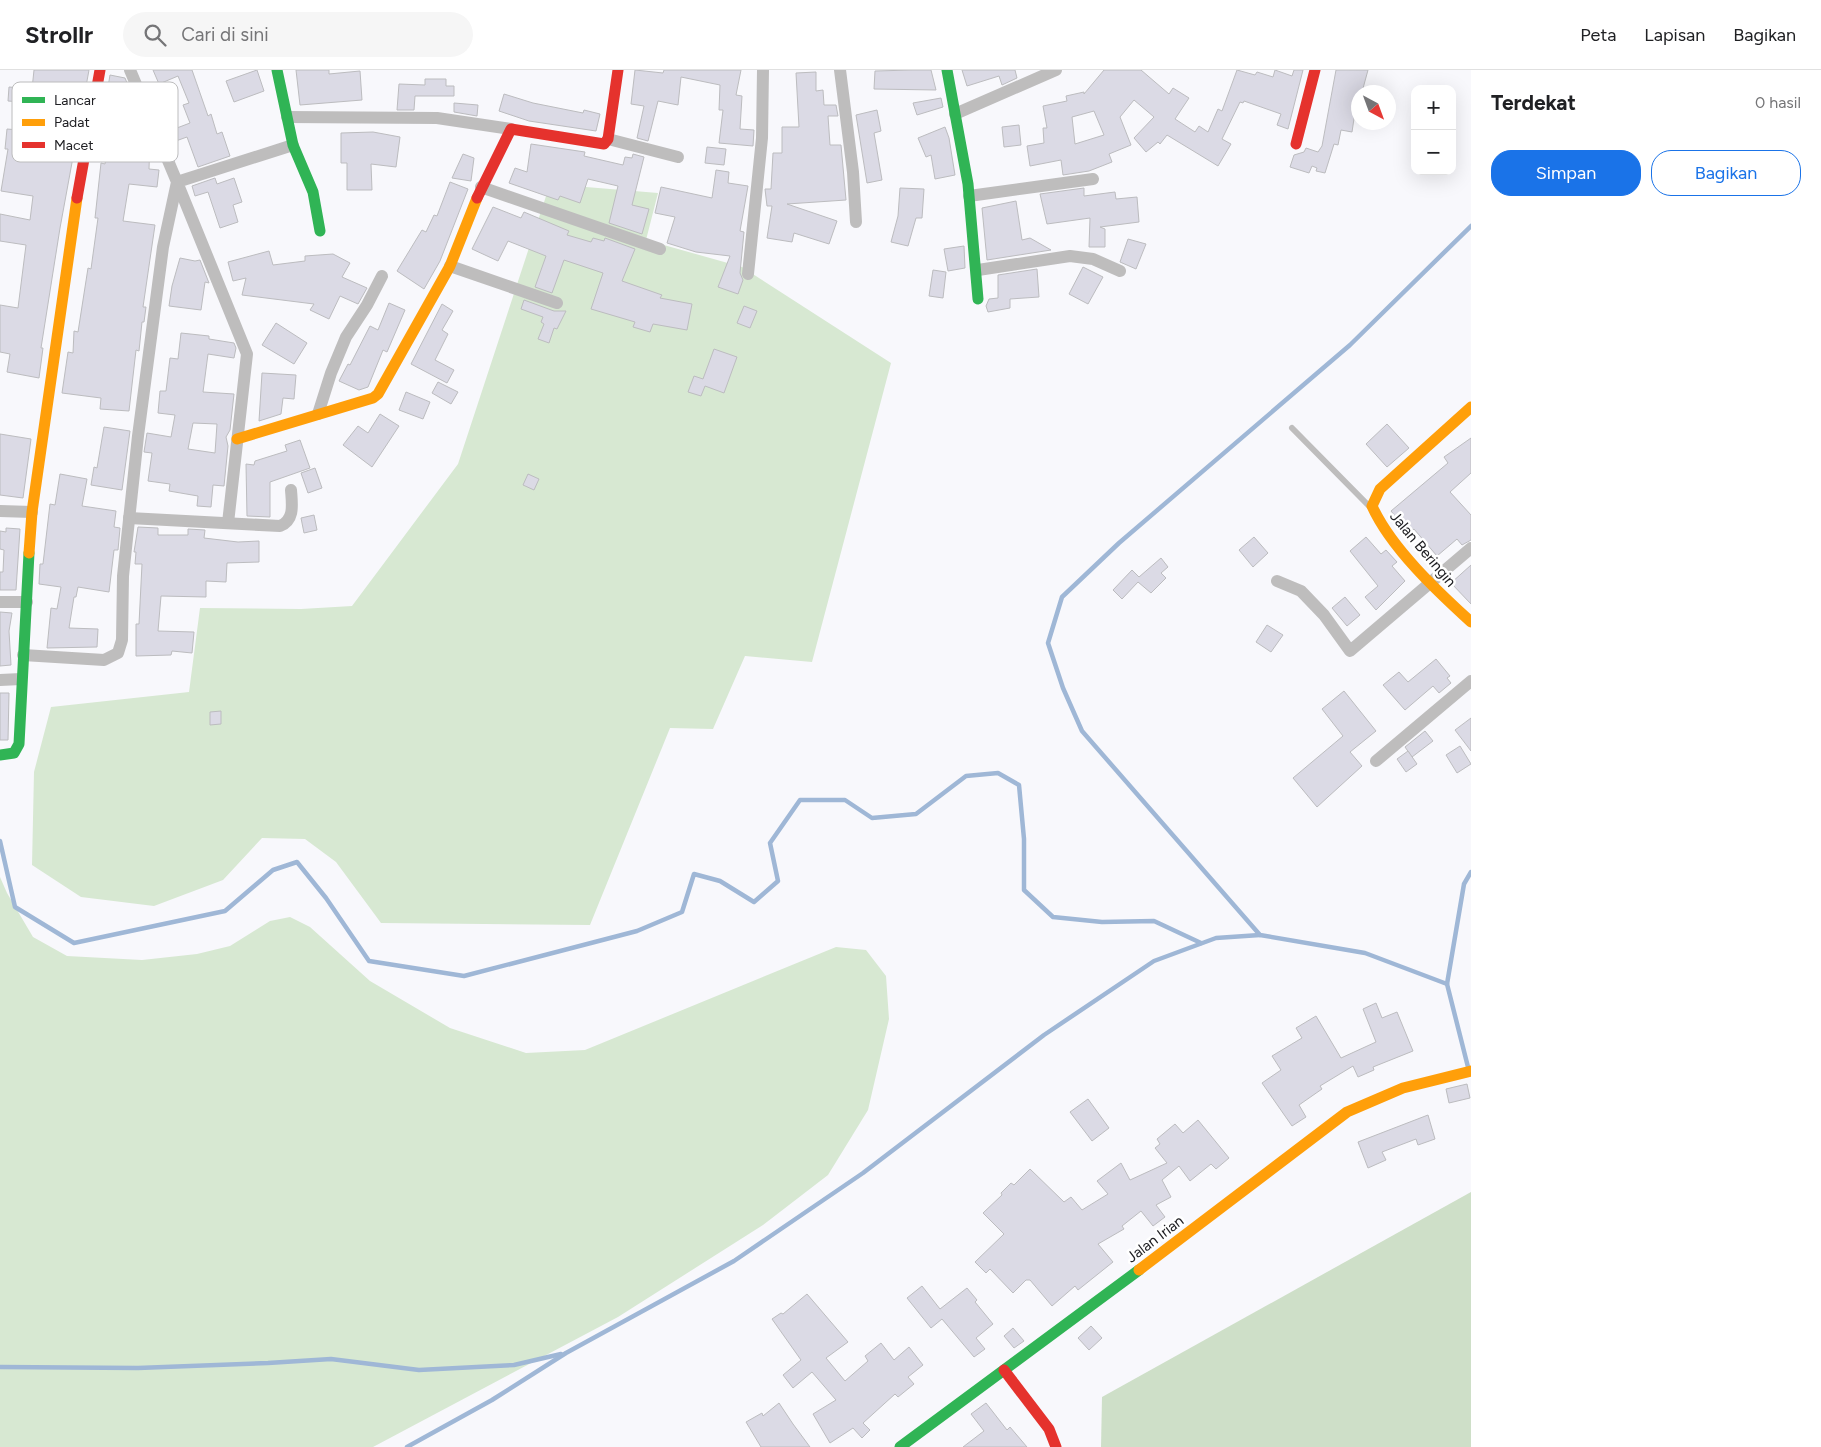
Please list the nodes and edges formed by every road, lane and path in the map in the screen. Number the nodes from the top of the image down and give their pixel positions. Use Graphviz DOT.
graph roads {
  1 [pos="130,70"];
  2 [pos="277,70"];
  3 [pos="618,70"];
  4 [pos="763,70"];
  5 [pos="840,70"];
  6 [pos="947,70"];
  7 [pos="1056,70"];
  8 [pos="1315,70"];
  9 [pos="135,82"];
  10 [pos="955,114"];
  11 [pos="287,117"];
  12 [pos="511,129"];
  13 [pos="608,139"];
  14 [pos="1296,144"];
  15 [pos="293,145"];
  16 [pos="678,157"];
  17 [pos="84,162"];
  18 [pos="169,162"];
  19 [pos="1093,180"];
  20 [pos="177,182"];
  21 [pos="481,187"];
  22 [pos="969,196"];
  23 [pos="856,222"];
  24 [pos="320,231"];
  25 [pos="660,249"];
  26 [pos="450,266"];
  27 [pos="978,270"];
  28 [pos="1120,271"];
  29 [pos="748,274"];
  30 [pos="382,276"];
  31 [pos="978,299"];
  32 [pos="557,303"];
  33 [pos="1471,407"];
  34 [pos="318,414"];
  35 [pos="1292,428"];
  36 [pos="237,439"];
  37 [pos="291,490"];
  38 [pos="1372,510"];
  39 [pos="0,511"];
  40 [pos="32,512"];
  41 [pos="129,518"];
  42 [pos="228,524"];
  43 [pos="1471,548"];
  44 [pos="1277,581"];
  45 [pos="1430,583"];
  46 [pos="0,602"];
  47 [pos="27,602"];
  48 [pos="1471,622"];
  49 [pos="23,654"];
  50 [pos="21,679"];
  51 [pos="0,680"];
  52 [pos="1471,681"];
  53 [pos="0,755"];
  54 [pos="1376,761"];
  55 [pos="1471,1071"];
  56 [pos="1004,1370"];
  57 [pos="900,1447"];
  58 [pos="1056,1447"];
  1 -- 9 [label="street"];
  2 -- 11 [label="street"];
  3 -- 13 [label="street"];
  4 -- 29 [label="street"];
  5 -- 23 [label="street"];
  6 -- 10 [label="street"];
  7 -- 10 [label="street"];
  8 -- 14 [label="street"];
  10 -- 22 [label="street"];
  11 -- 12 [label="street"];
  11 -- 15 [label="street"];
  12 -- 13 [label="street"];
  12 -- 21 [label="street"];
  13 -- 16 [label="street"];
  15 -- 20 [label="street"];
  15 -- 24 [label="street"];
  17 -- 40 [label="street"];
  18 -- 20 [label="street"];
  19 -- 22 [label="street"];
  20 -- 36 [label="street"];
  20 -- 41 [label="street"];
  21 -- 25 [label="street"];
  21 -- 26 [label="street"];
  22 -- 27 [label="street"];
  26 -- 32 [label="street"];
  26 -- 34 [label="street"];
  27 -- 28 [label="street"];
  27 -- 31 [label="street"];
  30 -- 34 [label="street"];
  33 -- 38 [label="street, Jalan Beringin"];
  34 -- 36 [label="street"];
  35 -- 38 [label="lane"];
  36 -- 42 [label="street"];
  37 -- 42 [label="street"];
  38 -- 45 [label="street, Jalan Beringin"];
  39 -- 40 [label="street"];
  40 -- 47 [label="street"];
  41 -- 42 [label="street"];
  41 -- 49 [label="street"];
  43 -- 45 [label="street"];
  44 -- 45 [label="street"];
  45 -- 48 [label="street, Jalan Beringin"];
  46 -- 47 [label="street"];
  47 -- 49 [label="street"];
  49 -- 50 [label="street"];
  50 -- 51 [label="street"];
  50 -- 53 [label="street"];
  52 -- 54 [label="street"];
  55 -- 56 [label="street, Jalan Irian"];
  56 -- 57 [label="street, Jalan Irian"];
  56 -- 58 [label="street"];
}
